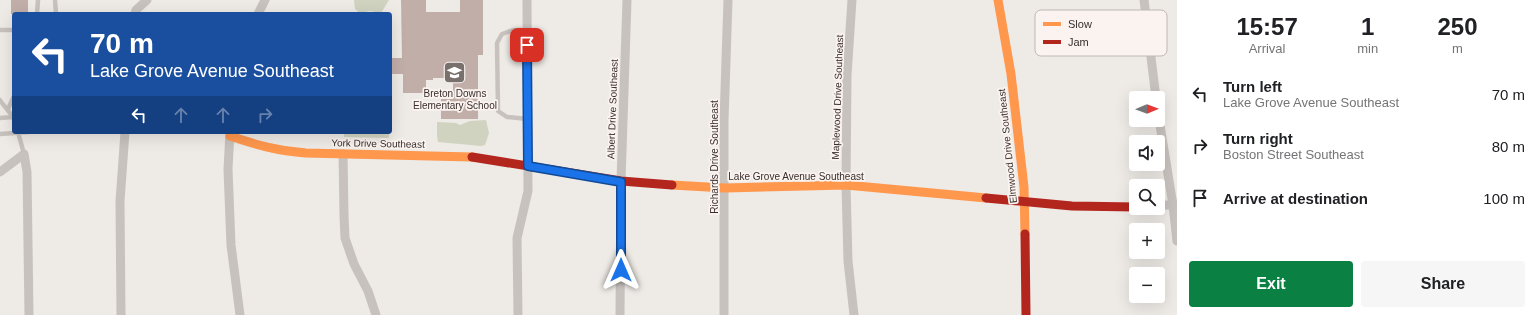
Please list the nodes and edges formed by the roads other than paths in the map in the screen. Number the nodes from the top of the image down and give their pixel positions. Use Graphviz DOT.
graph roads {
  1 [pos="38,0"];
  2 [pos="55,0"];
  3 [pos="147,0"];
  4 [pos="265,0"];
  5 [pos="527,0"];
  6 [pos="626,0"];
  7 [pos="728,0"];
  8 [pos="852,0"];
  9 [pos="998,0"];
  10 [pos="1144,0"];
  11 [pos="1145,10"];
  12 [pos="37,12"];
  13 [pos="56,12"];
  14 [pos="136,12"];
  15 [pos="259,12"];
  16 [pos="0,30"];
  17 [pos="12,30"];
  18 [pos="527,30"];
  19 [pos="1151,56"];
  20 [pos="1155,91"];
  21 [pos="0,100"];
  22 [pos="12,101"];
  23 [pos="8,110"];
  24 [pos="12,115"];
  25 [pos="0,118"];
  26 [pos="12,118"];
  27 [pos="528,119"];
  28 [pos="1161,127"];
  29 [pos="12,133"];
  30 [pos="0,134"];
  31 [pos="19,134"];
  32 [pos="125,134"];
  33 [pos="230,134"];
  34 [pos="24,154"];
  35 [pos="343,154"];
  36 [pos="528,166"];
  37 [pos="0,172"];
  38 [pos="621,182"];
  39 [pos="846,186"];
  40 [pos="725,188"];
  41 [pos="1024,202"];
  42 [pos="1175,205"];
  43 [pos="1165,206"];
  44 [pos="1129,207"];
  45 [pos="1177,241"];
  46 [pos="29,315"];
  47 [pos="121,315"];
  48 [pos="240,315"];
  49 [pos="376,315"];
  50 [pos="518,315"];
  51 [pos="620,315"];
  52 [pos="724,315"];
  53 [pos="854,315"];
  54 [pos="1026,315"];
  1 -- 12 [label="lane"];
  2 -- 13 [label="lane"];
  3 -- 14 [label="street"];
  4 -- 15 [label="street"];
  5 -- 18 [label="street"];
  6 -- 38 [label="street, Albert Drive Southeast"];
  7 -- 40 [label="street, Richards Drive Southeast"];
  8 -- 39 [label="street, Maplewood Drive Southeast"];
  9 -- 41 [label="street, Elmwood Drive Southeast"];
  10 -- 11 [label="street"];
  16 -- 17 [label="lane"];
  18 -- 27 [label="street"];
  18 -- 27 [label="lane"];
  19 -- 20 [label="street"];
  21 -- 23 [label="lane"];
  22 -- 23 [label="lane"];
  23 -- 24 [label="lane"];
  25 -- 26 [label="lane"];
  27 -- 36 [label="street"];
  28 -- 42 [label="street"];
  29 -- 30 [label="lane"];
  31 -- 34 [label="lane"];
  32 -- 47 [label="street"];
  33 -- 35 [label="street, York Drive Southeast"];
  33 -- 48 [label="street"];
  34 -- 37 [label="street"];
  34 -- 46 [label="street"];
  35 -- 36 [label="street, York Drive Southeast"];
  35 -- 49 [label="street"];
  36 -- 38 [label="street, Lake Grove Avenue Southeast"];
  36 -- 50 [label="street"];
  38 -- 40 [label="street, Lake Grove Avenue Southeast"];
  38 -- 51 [label="street, Albert Drive Southeast"];
  39 -- 40 [label="street, Lake Grove Avenue Southeast"];
  39 -- 41 [label="street, Lake Grove Avenue Southeast"];
  39 -- 53 [label="street, Maplewood Drive Southeast"];
  40 -- 52 [label="street, Richards Drive Southeast"];
  41 -- 44 [label="street, Lake Grove Avenue Southeast"];
  41 -- 54 [label="street, Elmwood Drive Southeast"];
  42 -- 43 [label="street"];
  42 -- 45 [label="street"];
}
